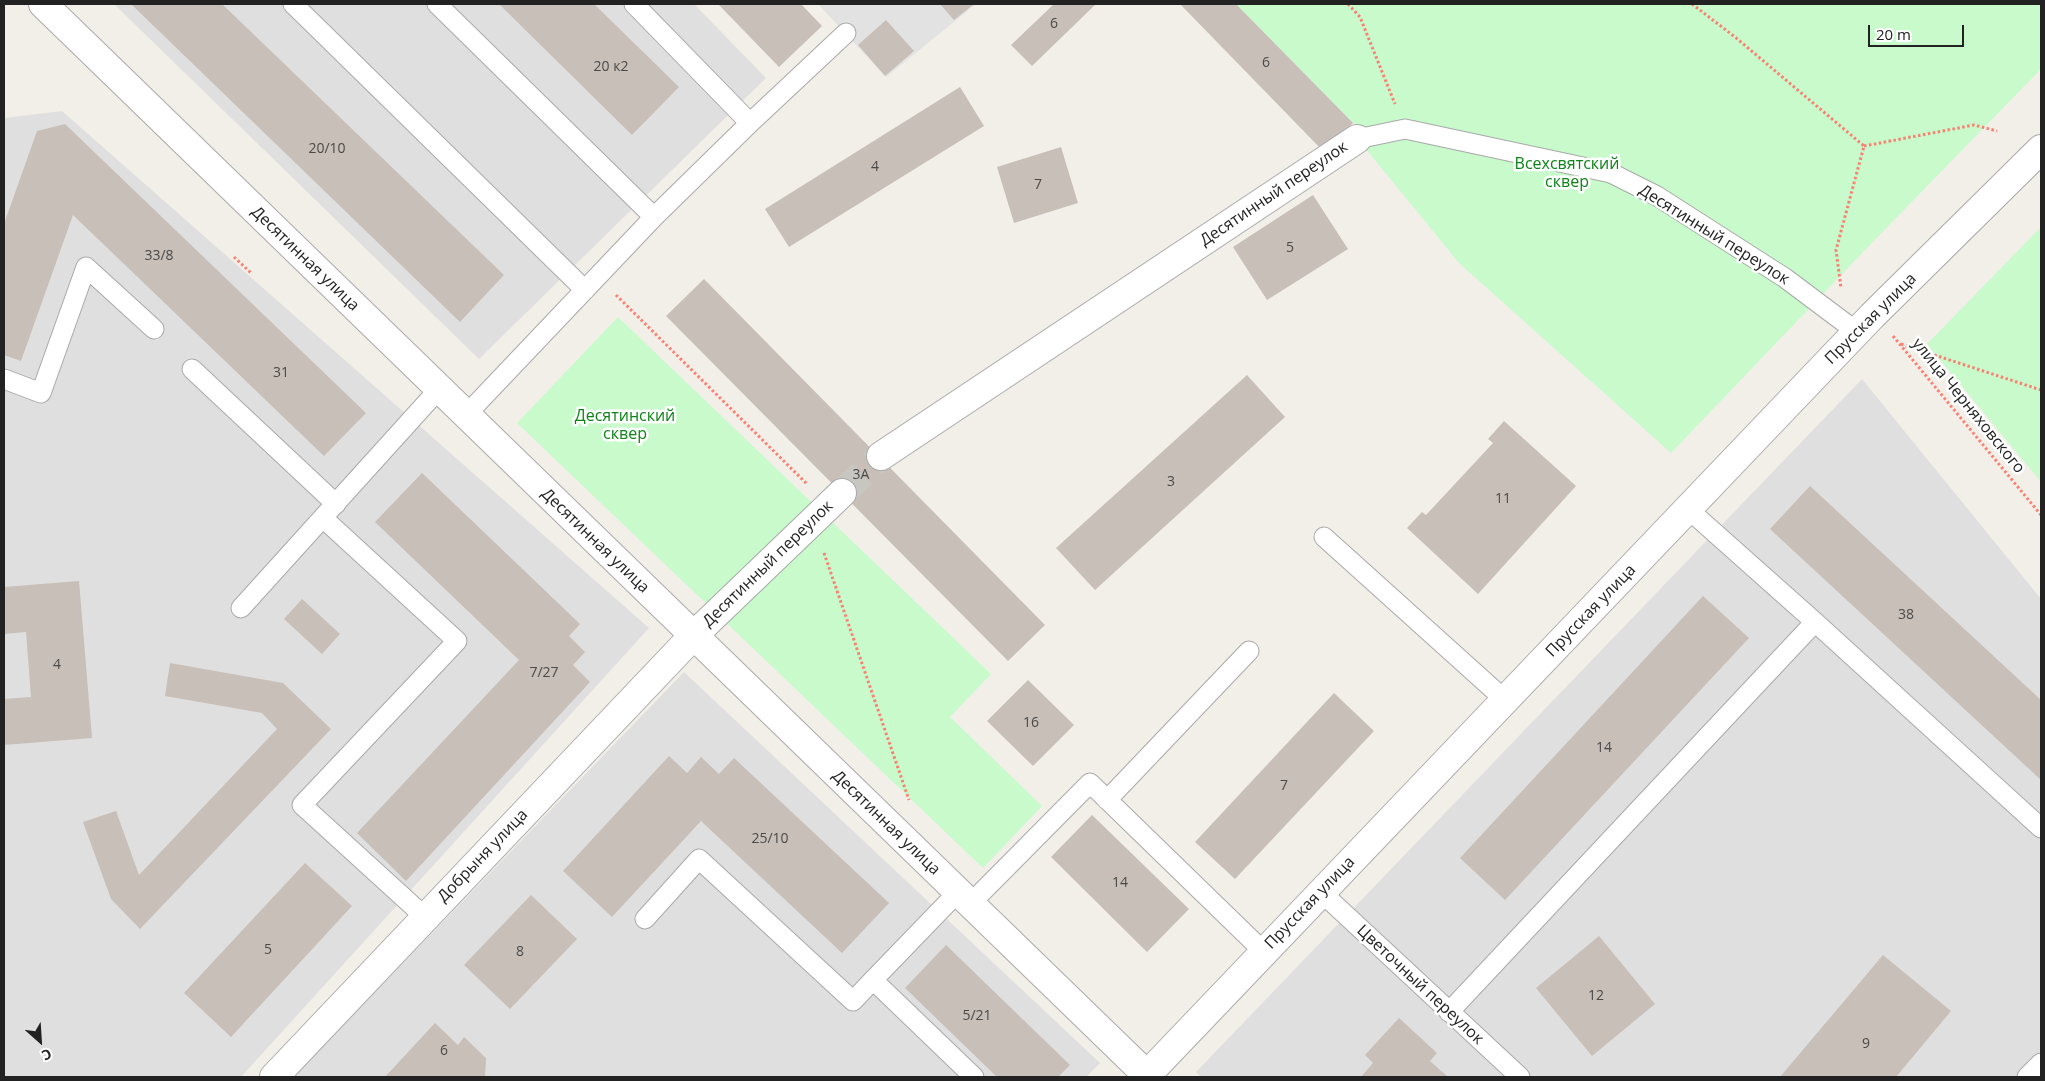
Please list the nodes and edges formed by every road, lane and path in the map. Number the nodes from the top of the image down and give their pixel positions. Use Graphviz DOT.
graph roads {
  1 [pos="43,4"];
  2 [pos="293,4"];
  3 [pos="437,4"];
  4 [pos="634,4"];
  5 [pos="1348,4"];
  6 [pos="1692,4"];
  7 [pos="846,33"];
  8 [pos="750,123"];
  9 [pos="1405,129"];
  10 [pos="1997,131"];
  11 [pos="1357,139"];
  12 [pos="1864,146"];
  13 [pos="2041,150"];
  14 [pos="654,217"];
  15 [pos="234,257"];
  16 [pos="251,273"];
  17 [pos="598,276"];
  18 [pos="1841,288"];
  19 [pos="585,290"];
  20 [pos="1864,324"];
  21 [pos="154,329"];
  22 [pos="1900,343"];
  23 [pos="192,369"];
  24 [pos="4,380"];
  25 [pos="438,388"];
  26 [pos="2041,390"];
  27 [pos="466,415"];
  28 [pos="880,456"];
  29 [pos="828,507"];
  30 [pos="1688,509"];
  31 [pos="330,511"];
  32 [pos="2041,515"];
  33 [pos="1324,537"];
  34 [pos="241,608"];
  35 [pos="1815,622"];
  36 [pos="693,636"];
  37 [pos="1249,650"];
  38 [pos="1506,700"];
  39 [pos="1107,800"];
  40 [pos="910,803"];
  41 [pos="2041,828"];
  42 [pos="1322,892"];
  43 [pos="964,898"];
  44 [pos="425,917"];
  45 [pos="645,919"];
  46 [pos="1264,952"];
  47 [pos="873,980"];
  48 [pos="1449,1012"];
  49 [pos="2041,1063"];
  50 [pos="961,1073"];
  51 [pos="274,1077"];
  52 [pos="1147,1077"];
  53 [pos="1520,1077"];
  54 [pos="2027,1077"];
  1 -- 25 [label="street, Десятинная улица"];
  2 -- 19 [label="lane"];
  3 -- 14 [label="lane"];
  4 -- 8 [label="lane"];
  5 -- 9 [label="path"];
  6 -- 12 [label="path"];
  7 -- 8 [label="lane"];
  8 -- 14 [label="lane"];
  9 -- 11 [label="lane, Десятинный переулок"];
  9 -- 20 [label="lane, Десятинный переулок"];
  10 -- 12 [label="path"];
  11 -- 28 [label="street, Десятинный переулок"];
  12 -- 18 [label="path"];
  13 -- 20 [label="street, Прусская улица"];
  14 -- 17 [label="lane"];
  15 -- 16 [label="path"];
  17 -- 19 [label="lane"];
  17 -- 29 [label="path"];
  19 -- 27 [label="lane"];
  20 -- 22 [label="path, улица Черняховского"];
  20 -- 30 [label="street, Прусская улица"];
  21 -- 24 [label="lane"];
  22 -- 26 [label="path"];
  22 -- 32 [label="path, улица Черняховского"];
  23 -- 31 [label="lane"];
  25 -- 27 [label="street, Десятинная улица"];
  25 -- 31 [label="lane"];
  27 -- 36 [label="street, Десятинная улица"];
  29 -- 36 [label="street, Десятинный переулок"];
  29 -- 40 [label="path"];
  30 -- 35 [label="lane"];
  30 -- 38 [label="street, Прусская улица"];
  31 -- 34 [label="lane"];
  31 -- 44 [label="lane"];
  33 -- 38 [label="lane"];
  35 -- 41 [label="lane"];
  35 -- 48 [label="lane"];
  36 -- 43 [label="street, Десятинная улица"];
  36 -- 44 [label="street, Добрыня улица"];
  37 -- 39 [label="lane"];
  38 -- 42 [label="street, Прусская улица"];
  39 -- 43 [label="lane"];
  39 -- 46 [label="lane"];
  42 -- 46 [label="street, Прусская улица"];
  42 -- 48 [label="lane, Цветочный переулок"];
  43 -- 47 [label="lane"];
  43 -- 52 [label="street, Десятинная улица"];
  44 -- 51 [label="street, Добрыня улица"];
  45 -- 47 [label="lane"];
  46 -- 52 [label="street, Прусская улица"];
  47 -- 50 [label="lane"];
  48 -- 53 [label="lane, Цветочный переулок"];
  49 -- 54 [label="lane"];
}
